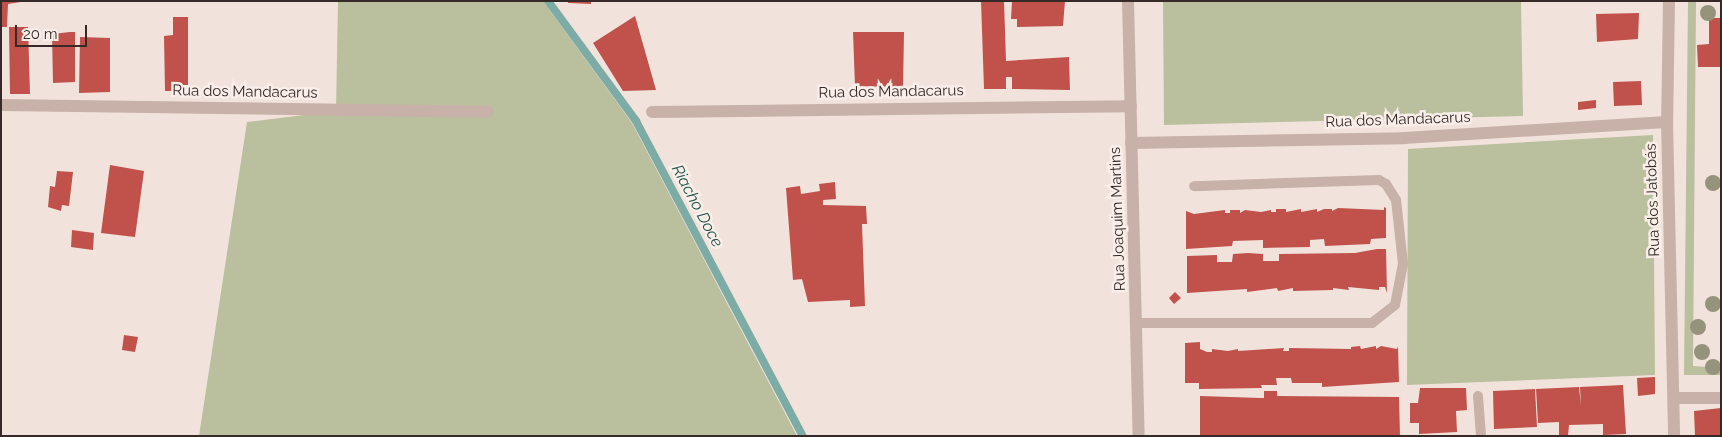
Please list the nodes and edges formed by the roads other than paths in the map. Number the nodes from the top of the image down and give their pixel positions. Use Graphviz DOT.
graph roads {
  1 [pos="1128,1"];
  2 [pos="1669,1"];
  3 [pos="1,105"];
  4 [pos="1131,106"];
  5 [pos="488,112"];
  6 [pos="652,112"];
  7 [pos="1667,122"];
  8 [pos="1131,143"];
  9 [pos="1194,186"];
  10 [pos="1138,323"];
  11 [pos="1478,396"];
  12 [pos="1674,398"];
  13 [pos="1721,398"];
  14 [pos="1139,436"];
  15 [pos="1481,436"];
  16 [pos="1674,436"];
  1 -- 4 [label="street, Rua Joaquim Martins"];
  2 -- 7 [label="street, Rua dos Jatobás"];
  3 -- 5 [label="street, Rua dos Mandacarus"];
  4 -- 6 [label="street, Rua dos Mandacarus"];
  4 -- 8 [label="street, Rua Joaquim Martins"];
  7 -- 8 [label="street, Rua dos Mandacarus"];
  7 -- 12 [label="street, Rua dos Jatobás"];
  8 -- 10 [label="street, Rua Joaquim Martins"];
  9 -- 10 [label="lane"];
  10 -- 14 [label="street, Rua Joaquim Martins"];
  11 -- 15 [label="lane"];
  12 -- 13 [label="street"];
  12 -- 16 [label="street, Rua dos Jatobás"];
}
